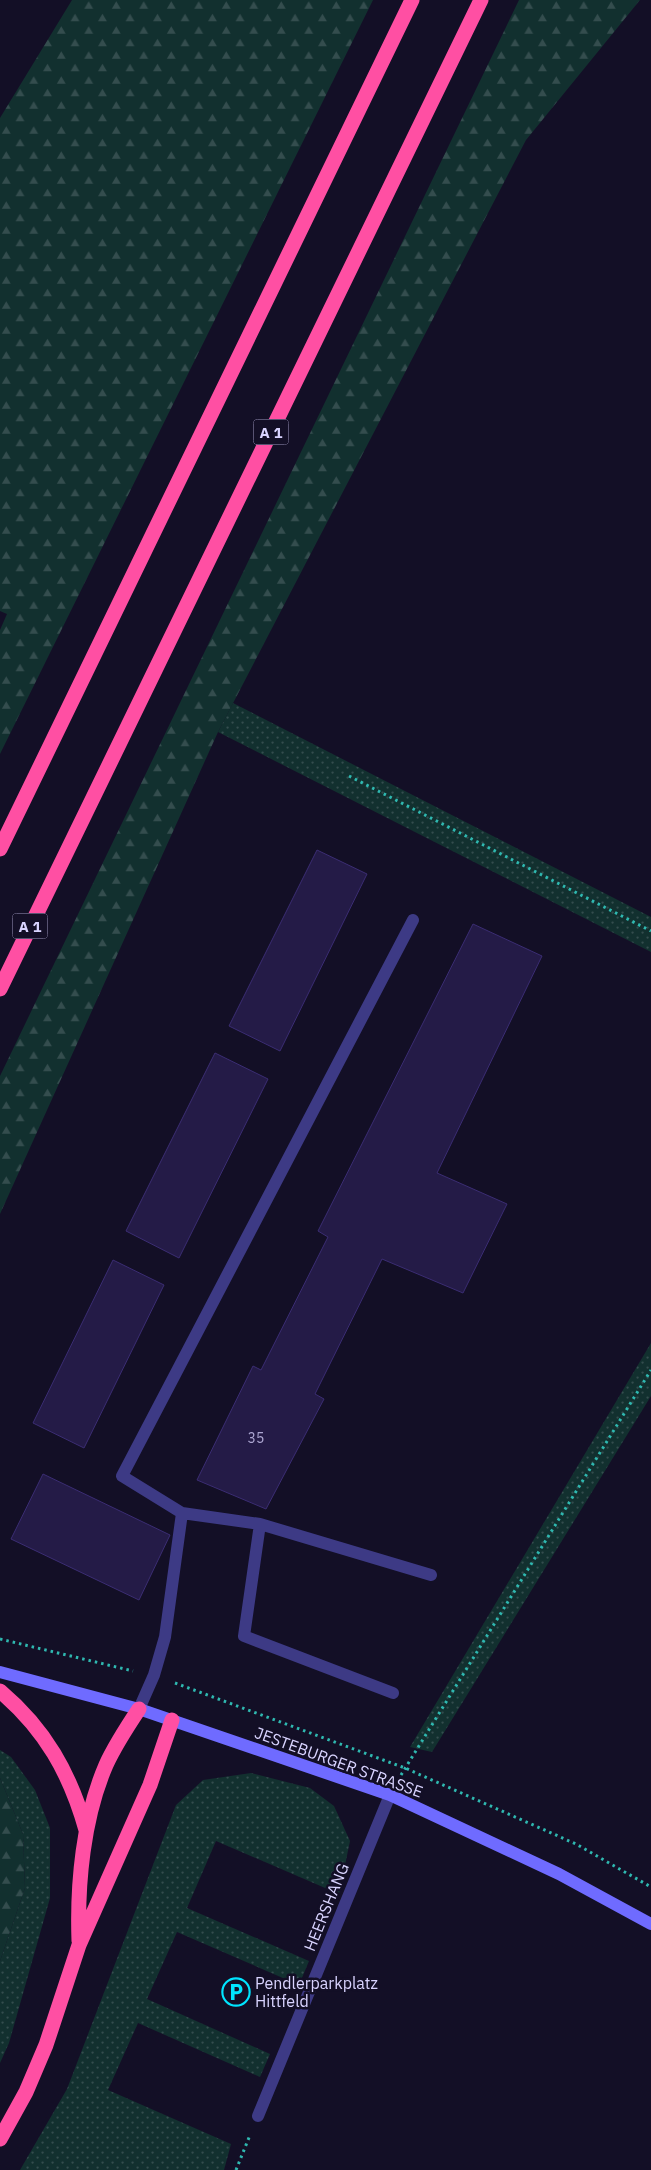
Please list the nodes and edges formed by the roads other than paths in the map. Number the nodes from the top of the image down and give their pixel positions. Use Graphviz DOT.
graph roads {
  1 [pos="412,0"];
  2 [pos="481,0"];
  3 [pos="0,849"];
  4 [pos="413,920"];
  5 [pos="0,989"];
  6 [pos="182,1513"];
  7 [pos="260,1524"];
  8 [pos="431,1575"];
  9 [pos="0,1672"];
  10 [pos="0,1691"];
  11 [pos="393,1693"];
  12 [pos="139,1709"];
  13 [pos="172,1720"];
  14 [pos="390,1796"];
  15 [pos="87,1834"];
  16 [pos="651,1924"];
  17 [pos="79,1945"];
  18 [pos="258,2116"];
  19 [pos="0,2139"];
  1 -- 3 [label="highway"];
  2 -- 5 [label="highway, A 1"];
  4 -- 6 [label="street"];
  6 -- 7 [label="street"];
  6 -- 12 [label="street"];
  7 -- 8 [label="street"];
  7 -- 11 [label="street"];
  9 -- 12 [label="main road, JESTEBURGER STRASSE"];
  10 -- 15 [label="highway"];
  12 -- 13 [label="main road, JESTEBURGER STRASSE"];
  12 -- 15 [label="highway"];
  13 -- 14 [label="main road, JESTEBURGER STRASSE"];
  13 -- 17 [label="highway"];
  14 -- 16 [label="main road, JESTEBURGER STRASSE"];
  14 -- 18 [label="street, HEERSHANG"];
  15 -- 17 [label="highway"];
  17 -- 19 [label="highway"];
}
